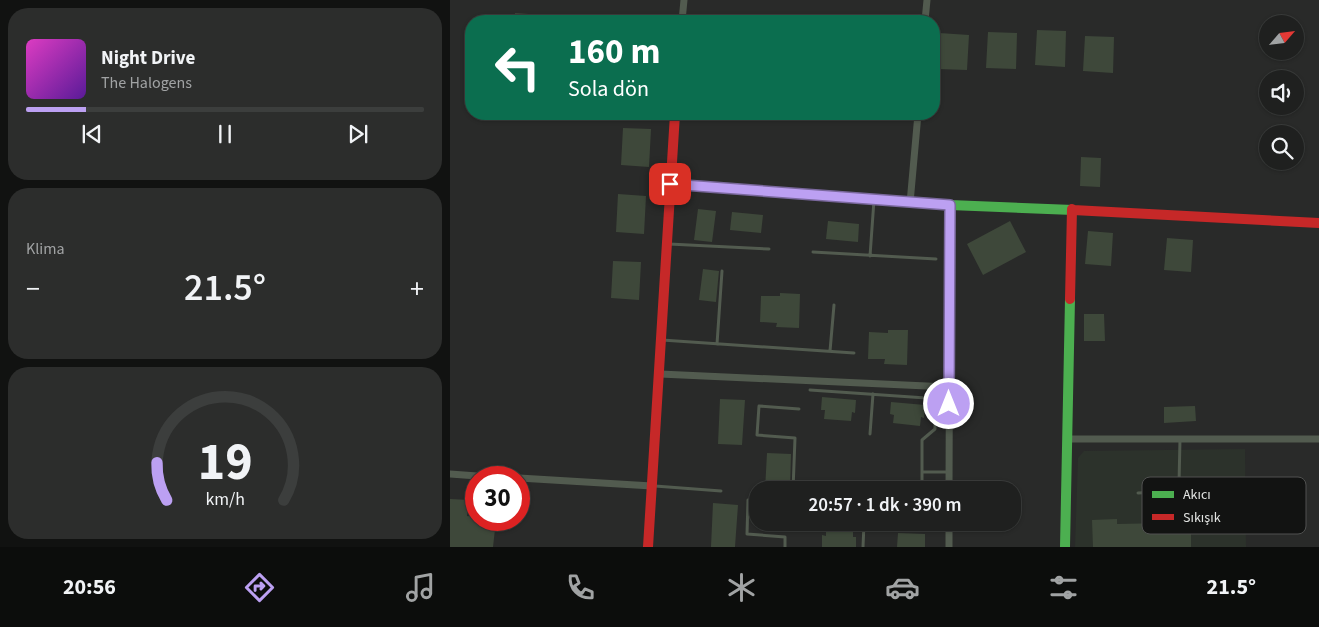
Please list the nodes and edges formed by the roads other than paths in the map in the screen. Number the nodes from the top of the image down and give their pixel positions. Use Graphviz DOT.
graph roads {
  1 [pos="684,0"];
  2 [pos="927,0"];
  3 [pos="683,15"];
  4 [pos="926,15"];
  5 [pos="675,120"];
  6 [pos="917,120"];
  7 [pos="670,184"];
  8 [pos="874,200"];
  9 [pos="910,202"];
  10 [pos="950,205"];
  11 [pos="1072,209"];
  12 [pos="1319,223"];
  13 [pos="667,244"];
  14 [pos="769,249"];
  15 [pos="813,252"];
  16 [pos="870,256"];
  17 [pos="936,258"];
  18 [pos="722,271"];
  19 [pos="834,305"];
  20 [pos="662,340"];
  21 [pos="716,344"];
  22 [pos="830,351"];
  23 [pos="854,353"];
  24 [pos="660,374"];
  25 [pos="949,387"];
  26 [pos="810,390"];
  27 [pos="873,394"];
  28 [pos="799,409"];
  29 [pos="870,434"];
  30 [pos="1067,439"];
  31 [pos="1180,439"];
  32 [pos="1319,439"];
  33 [pos="922,472"];
  34 [pos="949,472"];
  35 [pos="450,474"];
  36 [pos="465,475"];
  37 [pos="1180,477"];
  38 [pos="530,479"];
  39 [pos="793,481"];
  40 [pos="922,481"];
  41 [pos="949,481"];
  42 [pos="652,486"];
  43 [pos="722,491"];
  44 [pos="1138,493"];
  45 [pos="1142,493"];
  46 [pos="749,500"];
  47 [pos="863,531"];
  48 [pos="949,531"];
  49 [pos="648,547"];
  50 [pos="784,547"];
  51 [pos="862,547"];
  52 [pos="949,547"];
  53 [pos="1065,547"];
  1 -- 3 [label="street"];
  2 -- 4 [label="street"];
  5 -- 7 [label="street"];
  6 -- 9 [label="street"];
  7 -- 8 [label="street"];
  7 -- 13 [label="street"];
  8 -- 9 [label="street"];
  8 -- 16 [label="lane"];
  9 -- 10 [label="street"];
  10 -- 11 [label="street"];
  10 -- 25 [label="street"];
  11 -- 12 [label="street"];
  11 -- 30 [label="street"];
  13 -- 14 [label="lane"];
  13 -- 20 [label="street"];
  15 -- 16 [label="lane"];
  16 -- 17 [label="lane"];
  18 -- 21 [label="lane"];
  19 -- 22 [label="lane"];
  20 -- 21 [label="lane"];
  20 -- 24 [label="street"];
  21 -- 22 [label="lane"];
  22 -- 23 [label="lane"];
  24 -- 25 [label="street"];
  24 -- 42 [label="street"];
  25 -- 34 [label="street"];
  26 -- 27 [label="lane"];
  27 -- 29 [label="lane"];
  27 -- 33 [label="lane"];
  28 -- 39 [label="lane"];
  30 -- 31 [label="street"];
  30 -- 53 [label="street"];
  31 -- 32 [label="street"];
  31 -- 37 [label="lane"];
  33 -- 34 [label="lane"];
  33 -- 40 [label="lane"];
  34 -- 41 [label="street"];
  35 -- 36 [label="street"];
  38 -- 42 [label="street"];
  42 -- 43 [label="lane"];
  42 -- 49 [label="street"];
  44 -- 45 [label="lane"];
  46 -- 50 [label="lane"];
  47 -- 51 [label="lane"];
  48 -- 52 [label="street"];
}
